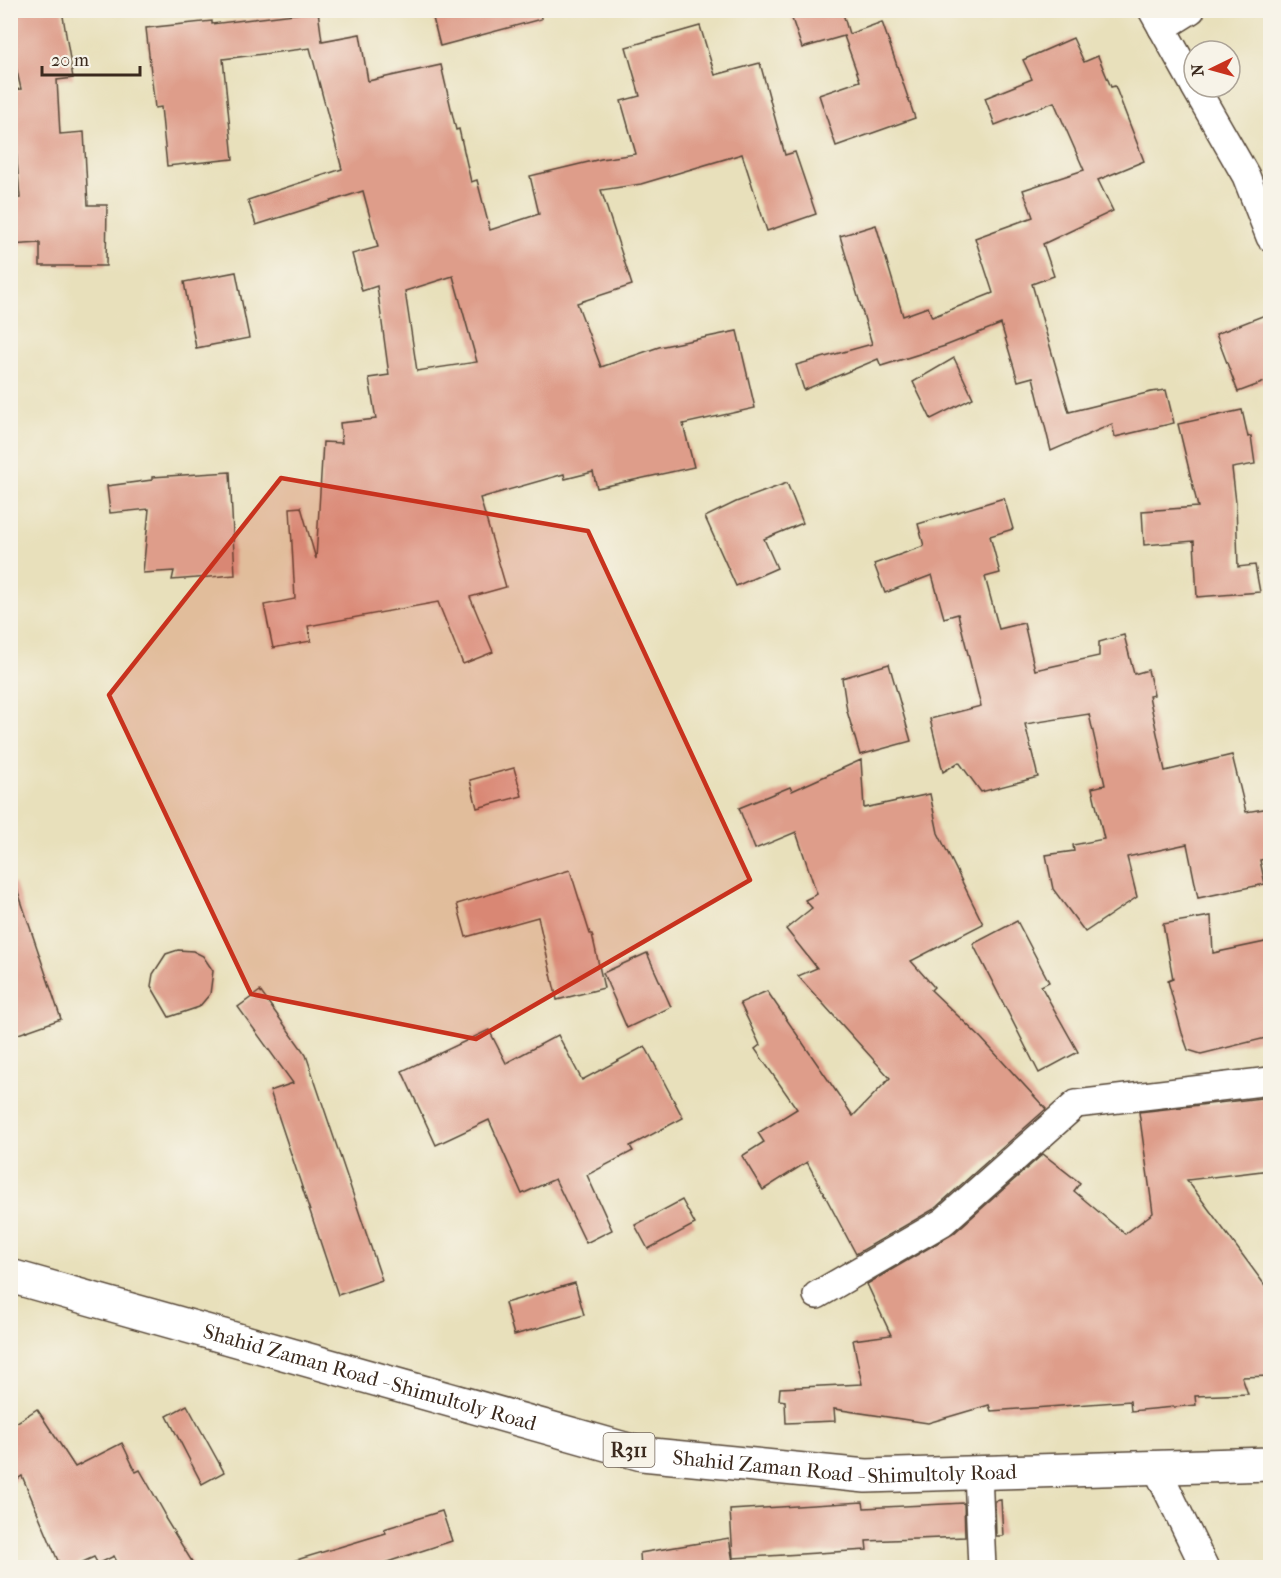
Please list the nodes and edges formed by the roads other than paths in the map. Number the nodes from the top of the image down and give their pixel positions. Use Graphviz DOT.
graph roads {
  1 [pos="1191,10"];
  2 [pos="1157,20"];
  3 [pos="1182,63"];
  4 [pos="1202,99"];
  5 [pos="1270,237"];
  6 [pos="1270,1081"];
  7 [pos="10,1276"];
  8 [pos="817,1295"];
  9 [pos="1270,1464"];
  10 [pos="1156,1467"];
  11 [pos="978,1473"];
  12 [pos="982,1568"];
  13 [pos="1205,1568"];
  1 -- 2 [label="street"];
  2 -- 3 [label="street"];
  4 -- 5 [label="street"];
  6 -- 8 [label="street"];
  7 -- 11 [label="main road, Shahid Zaman Road - Shimultoly Road / R311"];
  9 -- 10 [label="main road, Shahid Zaman Road - Shimultoly Road / R311"];
  10 -- 11 [label="main road, Shahid Zaman Road - Shimultoly Road / R311"];
  10 -- 13 [label="street"];
  11 -- 12 [label="street"];
}
